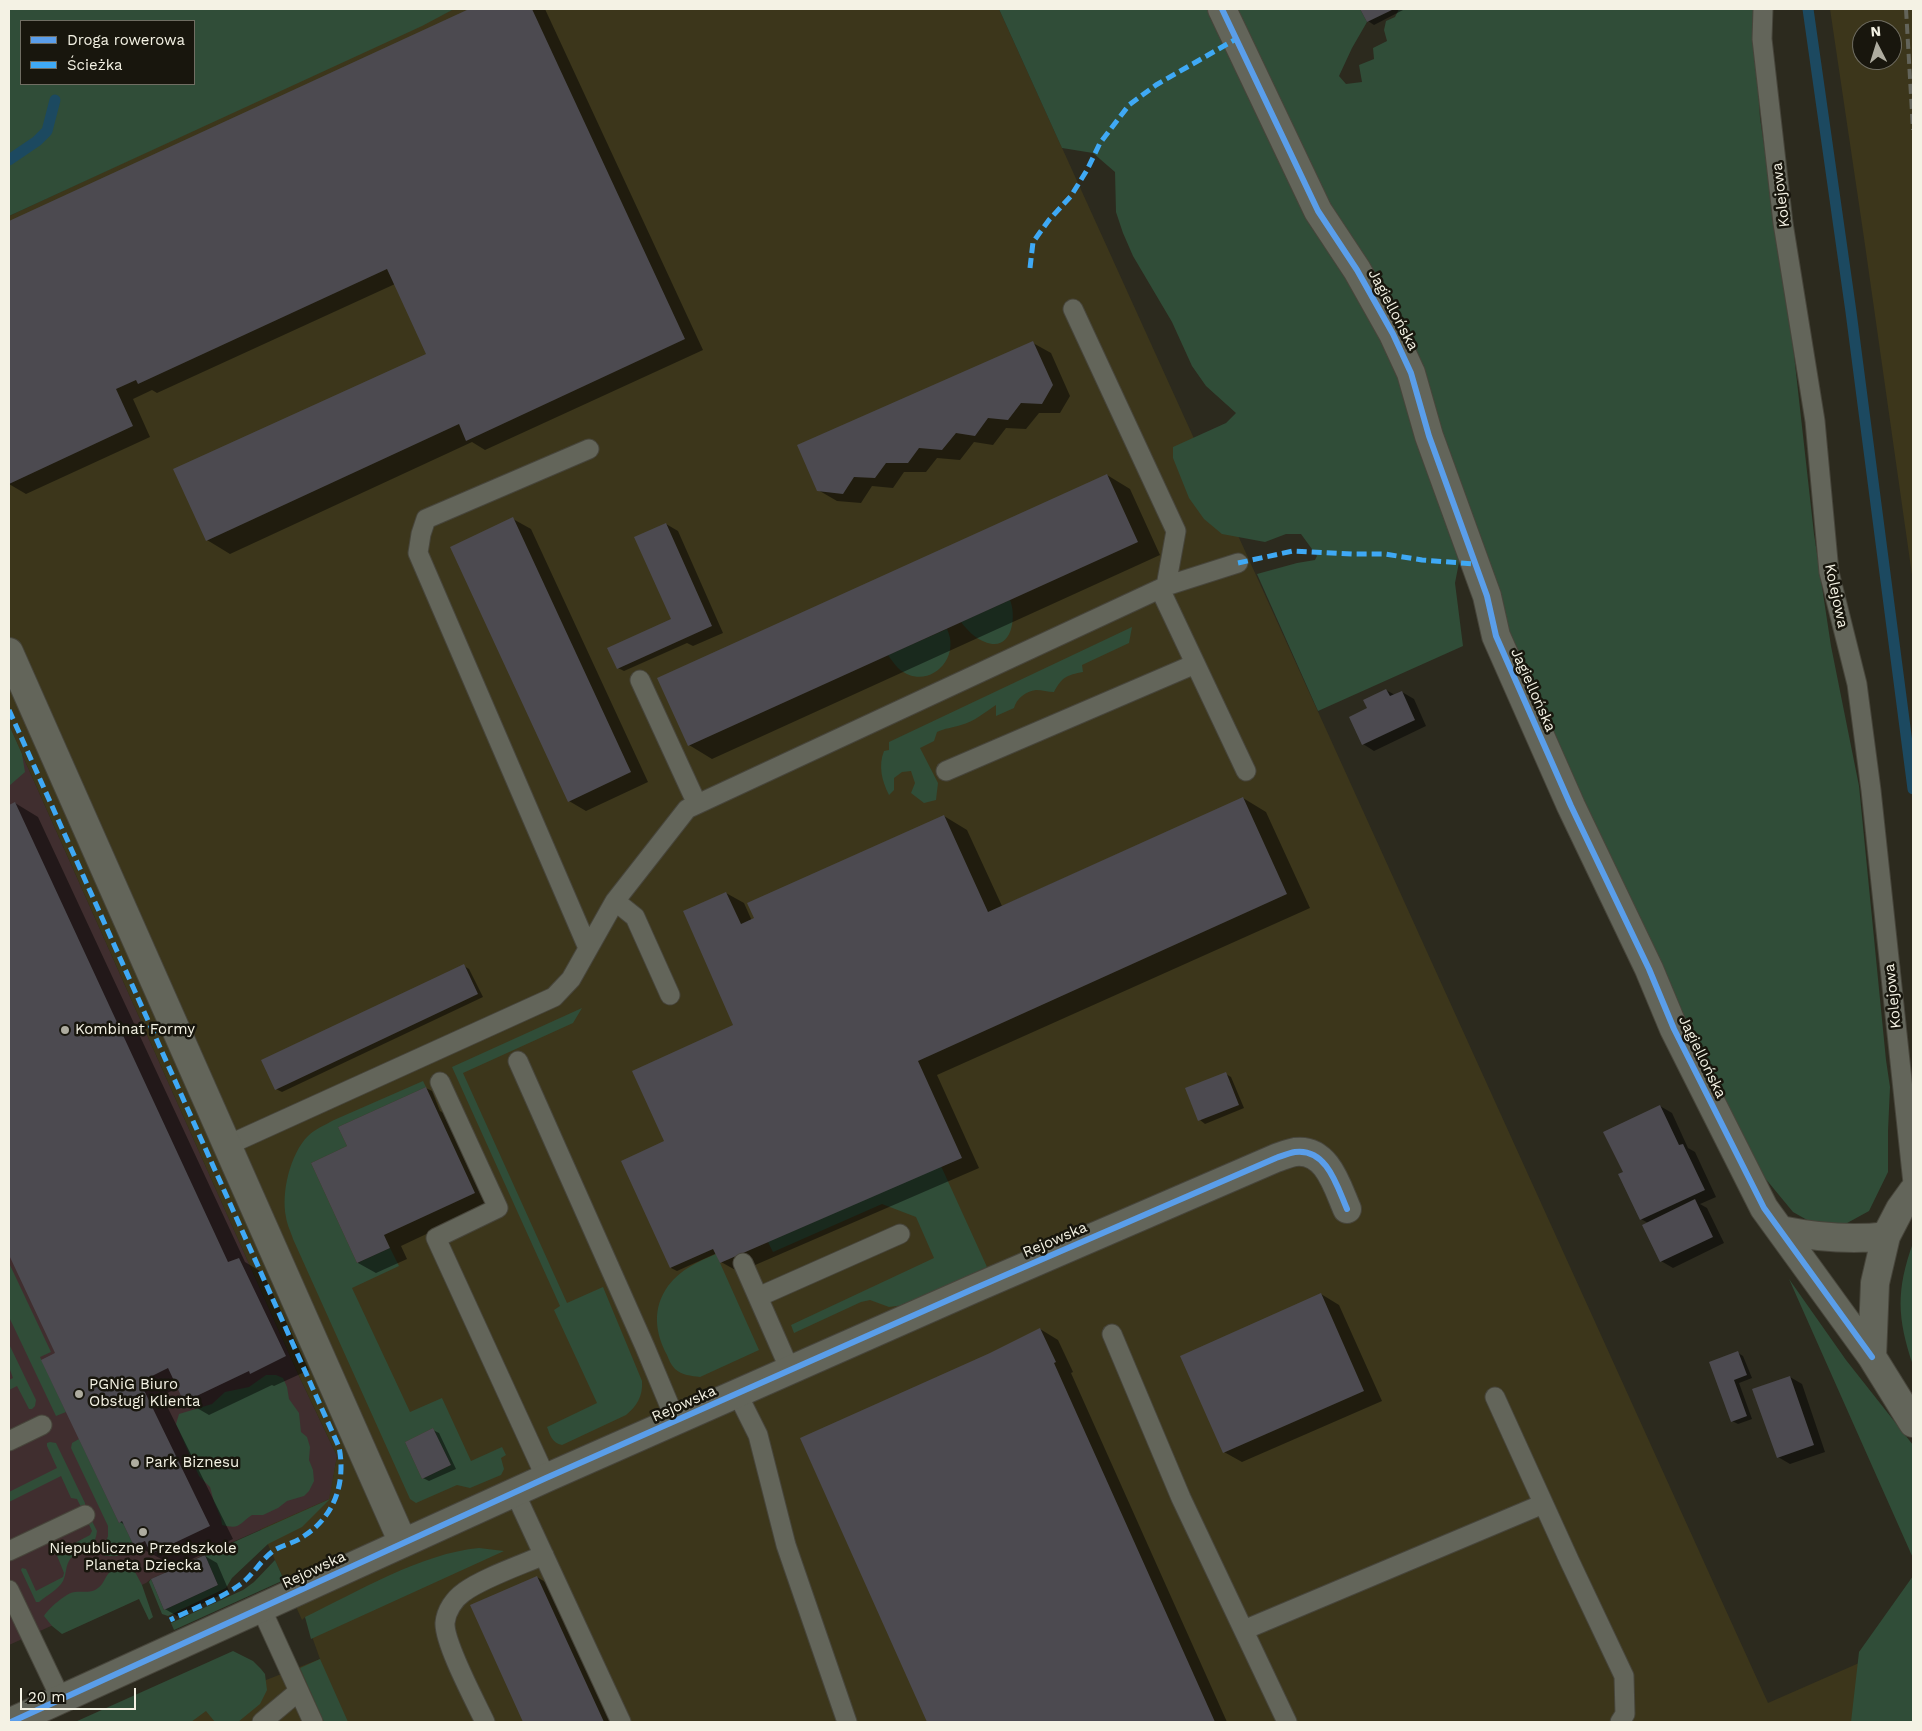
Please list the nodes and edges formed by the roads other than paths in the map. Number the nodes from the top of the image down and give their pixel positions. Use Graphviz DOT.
graph roads {
  1 [pos="1222,9"];
  2 [pos="1763,9"];
  3 [pos="1073,309"];
  4 [pos="589,449"];
  5 [pos="1238,563"];
  6 [pos="1163,587"];
  7 [pos="9,652"];
  8 [pos="1195,664"];
  9 [pos="640,680"];
  10 [pos="946,771"];
  11 [pos="1246,771"];
  12 [pos="697,804"];
  13 [pos="614,901"];
  14 [pos="588,948"];
  15 [pos="670,995"];
  16 [pos="518,1061"];
  17 [pos="440,1082"];
  18 [pos="228,1145"];
  19 [pos="1913,1183"];
  20 [pos="1913,1191"];
  21 [pos="1347,1208"];
  22 [pos="1780,1230"];
  23 [pos="900,1234"];
  24 [pos="1886,1236"];
  25 [pos="744,1263"];
  26 [pos="758,1297"];
  27 [pos="1112,1334"];
  28 [pos="1872,1357"];
  29 [pos="790,1370"];
  30 [pos="737,1393"];
  31 [pos="1495,1397"];
  32 [pos="676,1421"];
  33 [pos="1913,1423"];
  34 [pos="42,1425"];
  35 [pos="9,1441"];
  36 [pos="546,1478"];
  37 [pos="515,1493"];
  38 [pos="1543,1504"];
  39 [pos="85,1515"];
  40 [pos="403,1543"];
  41 [pos="9,1551"];
  42 [pos="544,1556"];
  43 [pos="9,1590"];
  44 [pos="261,1608"];
  45 [pos="1244,1630"];
  46 [pos="299,1691"];
  47 [pos="62,1699"];
  48 [pos="11,1722"];
  49 [pos="262,1722"];
  50 [pos="313,1722"];
  51 [pos="484,1722"];
  52 [pos="621,1722"];
  53 [pos="848,1722"];
  54 [pos="1288,1722"];
  55 [pos="1620,1722"];
  1 -- 22 [label="street, Jagiellońska"];
  2 -- 19 [label="lane, Kolejowa"];
  3 -- 6 [label="lane"];
  4 -- 14 [label="lane"];
  5 -- 6 [label="lane"];
  6 -- 8 [label="lane"];
  6 -- 12 [label="lane"];
  7 -- 18 [label="street"];
  8 -- 10 [label="lane"];
  8 -- 11 [label="lane"];
  9 -- 12 [label="lane"];
  12 -- 13 [label="lane"];
  13 -- 14 [label="lane"];
  13 -- 15 [label="lane"];
  14 -- 18 [label="lane"];
  16 -- 32 [label="lane"];
  17 -- 36 [label="lane"];
  18 -- 40 [label="street"];
  20 -- 24 [label="street"];
  21 -- 29 [label="street, Rejowska"];
  22 -- 24 [label="street"];
  22 -- 28 [label="street, Jagiellońska"];
  23 -- 26 [label="lane"];
  24 -- 28 [label="street"];
  25 -- 26 [label="lane"];
  26 -- 29 [label="lane"];
  27 -- 45 [label="lane"];
  28 -- 33 [label="street"];
  29 -- 30 [label="street, Rejowska"];
  30 -- 32 [label="street, Rejowska"];
  30 -- 53 [label="lane"];
  31 -- 38 [label="lane"];
  32 -- 36 [label="street, Rejowska"];
  34 -- 35 [label="lane"];
  36 -- 37 [label="street, Rejowska"];
  37 -- 40 [label="street, Rejowska"];
  37 -- 42 [label="lane"];
  38 -- 45 [label="lane"];
  38 -- 55 [label="lane"];
  39 -- 41 [label="lane"];
  40 -- 44 [label="street, Rejowska"];
  42 -- 51 [label="lane"];
  42 -- 52 [label="lane"];
  43 -- 47 [label="lane"];
  44 -- 46 [label="lane"];
  44 -- 47 [label="street, Rejowska"];
  45 -- 54 [label="lane"];
  46 -- 49 [label="lane"];
  46 -- 50 [label="lane"];
  47 -- 48 [label="street, Rejowska"];
}
